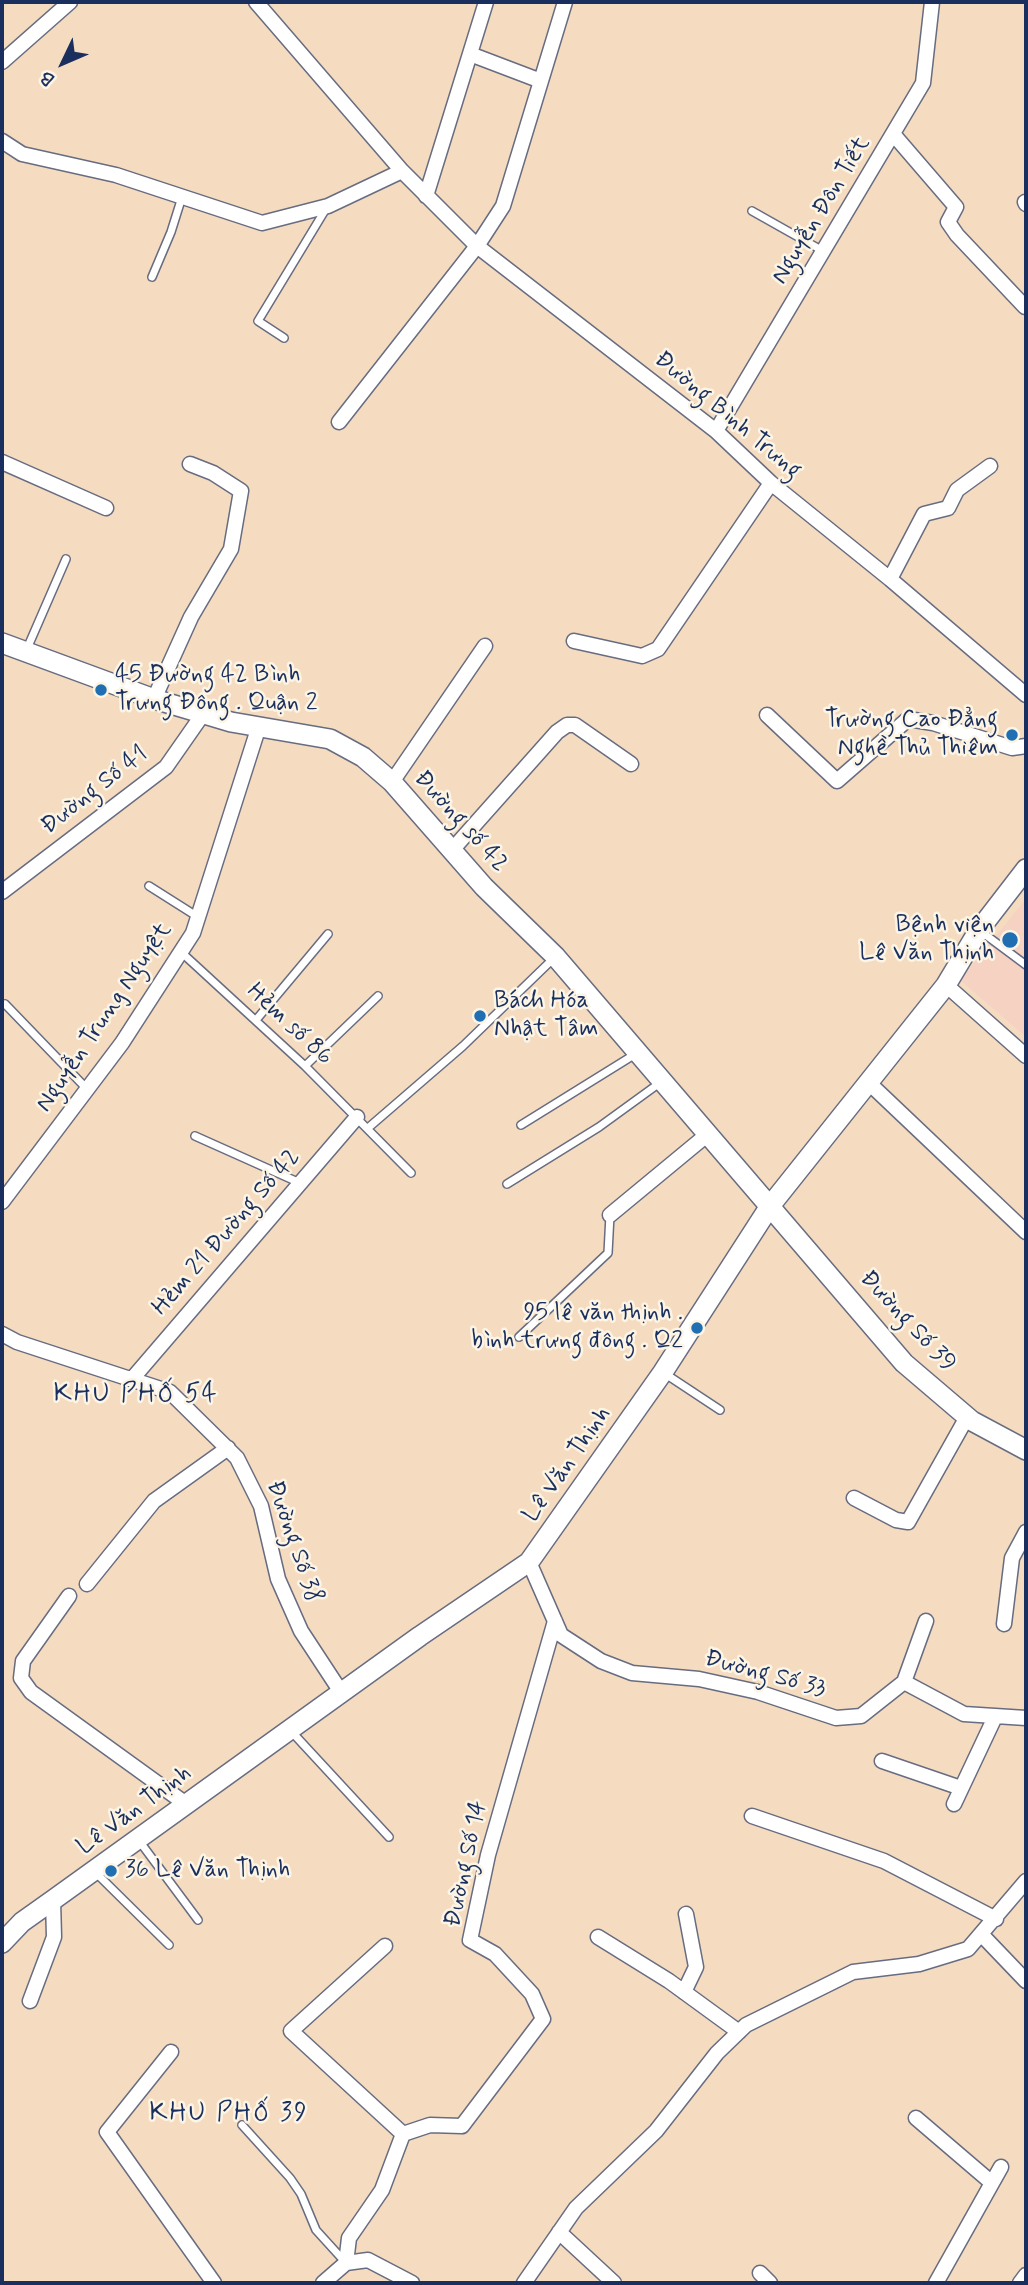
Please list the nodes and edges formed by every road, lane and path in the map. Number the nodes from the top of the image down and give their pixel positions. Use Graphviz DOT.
graph roads {
  1 [pos="70,2"];
  2 [pos="256,2"];
  3 [pos="486,2"];
  4 [pos="565,2"];
  5 [pos="932,2"];
  6 [pos="470,54"];
  7 [pos="2,62"];
  8 [pos="541,81"];
  9 [pos="894,135"];
  10 [pos="2,141"];
  11 [pos="402,171"];
  12 [pos="426,196"];
  13 [pos="182,197"];
  14 [pos="328,206"];
  15 [pos="752,211"];
  16 [pos="477,246"];
  17 [pos="824,252"];
  18 [pos="152,277"];
  19 [pos="1025,307"];
  20 [pos="285,338"];
  21 [pos="339,422"];
  22 [pos="716,431"];
  23 [pos="2,462"];
  24 [pos="190,464"];
  25 [pos="990,466"];
  26 [pos="771,483"];
  27 [pos="106,508"];
  28 [pos="66,559"];
  29 [pos="890,579"];
  30 [pos="574,641"];
  31 [pos="2,643"];
  32 [pos="485,646"];
  33 [pos="26,652"];
  34 [pos="1026,695"];
  35 [pos="154,699"];
  36 [pos="203,714"];
  37 [pos="767,715"];
  38 [pos="259,726"];
  39 [pos="1026,746"];
  40 [pos="631,764"];
  41 [pos="392,782"];
  42 [pos="452,850"];
  43 [pos="1026,869"];
  44 [pos="149,886"];
  45 [pos="2,892"];
  46 [pos="198,917"];
  47 [pos="979,930"];
  48 [pos="328,934"];
  49 [pos="181,951"];
  50 [pos="555,956"];
  51 [pos="1026,965"];
  52 [pos="946,985"];
  53 [pos="378,996"];
  54 [pos="5,1004"];
  55 [pos="256,1020"];
  56 [pos="637,1053"];
  57 [pos="1026,1056"];
  58 [pos="305,1066"];
  59 [pos="661,1082"];
  60 [pos="869,1083"];
  61 [pos="87,1089"];
  62 [pos="358,1117"];
  63 [pos="521,1125"];
  64 [pos="368,1128"];
  65 [pos="708,1134"];
  66 [pos="195,1136"];
  67 [pos="411,1173"];
  68 [pos="300,1183"];
  69 [pos="507,1184"];
  70 [pos="2,1202"];
  71 [pos="770,1206"];
  72 [pos="610,1215"];
  73 [pos="1026,1232"];
  74 [pos="2,1334"];
  75 [pos="519,1337"];
  76 [pos="663,1372"];
  77 [pos="132,1379"];
  78 [pos="720,1410"];
  79 [pos="967,1417"];
  80 [pos="228,1448"];
  81 [pos="1026,1450"];
  82 [pos="854,1498"];
  83 [pos="1026,1532"];
  84 [pos="529,1562"];
  85 [pos="87,1584"];
  86 [pos="69,1596"];
  87 [pos="555,1621"];
  88 [pos="926,1621"];
  89 [pos="1004,1624"];
  90 [pos="904,1682"];
  91 [pos="341,1692"];
  92 [pos="995,1717"];
  93 [pos="1026,1718"];
  94 [pos="289,1730"];
  95 [pos="882,1761"];
  96 [pos="961,1788"];
  97 [pos="186,1804"];
  98 [pos="954,1804"];
  99 [pos="752,1816"];
  100 [pos="388,1838"];
  101 [pos="138,1839"];
  102 [pos="94,1871"];
  103 [pos="1026,1881"];
  104 [pos="52,1900"];
  105 [pos="685,1914"];
  106 [pos="996,1919"];
  107 [pos="198,1920"];
  108 [pos="981,1934"];
  109 [pos="598,1937"];
  110 [pos="2,1943"];
  111 [pos="169,1945"];
  112 [pos="385,1946"];
  113 [pos="1026,1982"];
  114 [pos="684,1992"];
  115 [pos="30,2001"];
  116 [pos="739,2032"];
  117 [pos="171,2052"];
  118 [pos="916,2118"];
  119 [pos="242,2125"];
  120 [pos="403,2134"];
  121 [pos="1001,2167"];
  122 [pos="992,2183"];
  123 [pos="559,2232"];
  124 [pos="346,2263"];
  125 [pos="1026,2275"];
  126 [pos="214,2283"];
  127 [pos="323,2283"];
  128 [pos="412,2283"];
  129 [pos="524,2283"];
  130 [pos="614,2283"];
  131 [pos="936,2283"];
  132 [pos="1020,2283"];
  1 -- 7 [label="street"];
  2 -- 11 [label="street, Đường Bình Trưng"];
  3 -- 6 [label="street"];
  4 -- 8 [label="street"];
  5 -- 9 [label="street, Nguyễn Đôn Tiết"];
  6 -- 8 [label="street"];
  6 -- 12 [label="street"];
  8 -- 16 [label="street"];
  9 -- 17 [label="street, Nguyễn Đôn Tiết"];
  9 -- 19 [label="street"];
  10 -- 13 [label="street"];
  11 -- 12 [label="street, Đường Bình Trưng"];
  11 -- 14 [label="street"];
  12 -- 16 [label="street, Đường Bình Trưng"];
  13 -- 14 [label="street"];
  13 -- 18 [label="lane"];
  14 -- 20 [label="lane"];
  15 -- 17 [label="lane"];
  16 -- 21 [label="street"];
  16 -- 22 [label="street, Đường Bình Trưng"];
  17 -- 22 [label="street, Nguyễn Đôn Tiết"];
  22 -- 26 [label="street, Đường Bình Trưng"];
  23 -- 27 [label="street"];
  24 -- 35 [label="street"];
  25 -- 29 [label="street"];
  26 -- 29 [label="street, Đường Bình Trưng"];
  26 -- 30 [label="street"];
  28 -- 33 [label="lane"];
  29 -- 34 [label="street, Đường Bình Trưng"];
  31 -- 33 [label="street, Đường số 42"];
  32 -- 41 [label="street"];
  33 -- 35 [label="street, Đường số 42"];
  35 -- 36 [label="street, Đường số 42"];
  36 -- 38 [label="street, Đường số 42"];
  36 -- 45 [label="street, Đường Số 41"];
  37 -- 39 [label="street"];
  38 -- 41 [label="street, Đường số 42"];
  38 -- 46 [label="street, Nguyễn Trung Nguyệt"];
  40 -- 42 [label="street"];
  41 -- 42 [label="street, Đường số 42"];
  42 -- 50 [label="street, Đường số 42"];
  43 -- 47 [label="street, Lê Văn Thịnh"];
  44 -- 46 [label="lane"];
  46 -- 49 [label="street, Nguyễn Trung Nguyệt"];
  47 -- 51 [label="lane"];
  47 -- 52 [label="street, Lê Văn Thịnh"];
  48 -- 55 [label="lane"];
  49 -- 55 [label="lane, Hẻm số 86"];
  49 -- 61 [label="street, Nguyễn Trung Nguyệt"];
  50 -- 56 [label="street, Đường số 42"];
  50 -- 64 [label="lane"];
  52 -- 57 [label="street"];
  52 -- 60 [label="street, Lê Văn Thịnh"];
  53 -- 58 [label="lane"];
  54 -- 61 [label="lane"];
  55 -- 58 [label="lane, Hẻm số 86"];
  56 -- 59 [label="street, Đường số 42"];
  56 -- 63 [label="lane"];
  58 -- 62 [label="lane, Hẻm số 86"];
  59 -- 65 [label="street, Đường số 42"];
  59 -- 69 [label="lane"];
  60 -- 71 [label="street, Lê Văn Thịnh"];
  60 -- 73 [label="street"];
  61 -- 70 [label="street, Nguyễn Trung Nguyệt"];
  62 -- 64 [label="lane, Hẻm số 86"];
  62 -- 68 [label="street, Hẻm 21 Đường Số 42"];
  64 -- 67 [label="lane, Hẻm số 86"];
  65 -- 71 [label="street, Đường số 42"];
  65 -- 72 [label="street"];
  66 -- 68 [label="lane"];
  68 -- 77 [label="street, Hẻm 21 Đường Số 42"];
  71 -- 76 [label="street, Lê Văn Thịnh"];
  71 -- 79 [label="street, Đường Số 39"];
  72 -- 75 [label="lane"];
  74 -- 77 [label="street, Đường Số 38"];
  76 -- 78 [label="lane"];
  76 -- 84 [label="street, Lê Văn Thịnh"];
  77 -- 80 [label="street, Đường Số 38"];
  79 -- 81 [label="street, Đường Số 39"];
  79 -- 82 [label="street"];
  80 -- 85 [label="street"];
  80 -- 91 [label="street, Đường Số 38"];
  83 -- 89 [label="street"];
  84 -- 87 [label="street, Đường Số 33"];
  84 -- 91 [label="street, Lê Văn Thịnh"];
  86 -- 97 [label="street"];
  87 -- 90 [label="street, Đường Số 33"];
  87 -- 120 [label="street, Đường Số 14"];
  88 -- 90 [label="street"];
  90 -- 92 [label="street"];
  91 -- 94 [label="street, Lê Văn Thịnh"];
  92 -- 93 [label="street"];
  92 -- 96 [label="street"];
  94 -- 97 [label="street, Lê Văn Thịnh"];
  94 -- 100 [label="lane"];
  95 -- 96 [label="street"];
  96 -- 98 [label="street"];
  97 -- 101 [label="street, Lê Văn Thịnh"];
  99 -- 106 [label="street"];
  101 -- 102 [label="street, Lê Văn Thịnh"];
  101 -- 107 [label="lane"];
  102 -- 104 [label="street, Lê Văn Thịnh"];
  102 -- 111 [label="lane"];
  103 -- 106 [label="street"];
  104 -- 110 [label="street, Lê Văn Thịnh"];
  104 -- 115 [label="street"];
  105 -- 114 [label="street"];
  106 -- 108 [label="street"];
  108 -- 113 [label="street"];
  108 -- 116 [label="street"];
  109 -- 114 [label="street"];
  112 -- 120 [label="street"];
  114 -- 116 [label="street"];
  116 -- 123 [label="street"];
  117 -- 126 [label="street"];
  118 -- 122 [label="street"];
  119 -- 124 [label="lane"];
  120 -- 124 [label="street"];
  121 -- 122 [label="street"];
  122 -- 131 [label="street"];
  123 -- 129 [label="street"];
  123 -- 130 [label="street"];
  124 -- 127 [label="street"];
  124 -- 128 [label="street"];
  125 -- 132 [label="street"];
}
